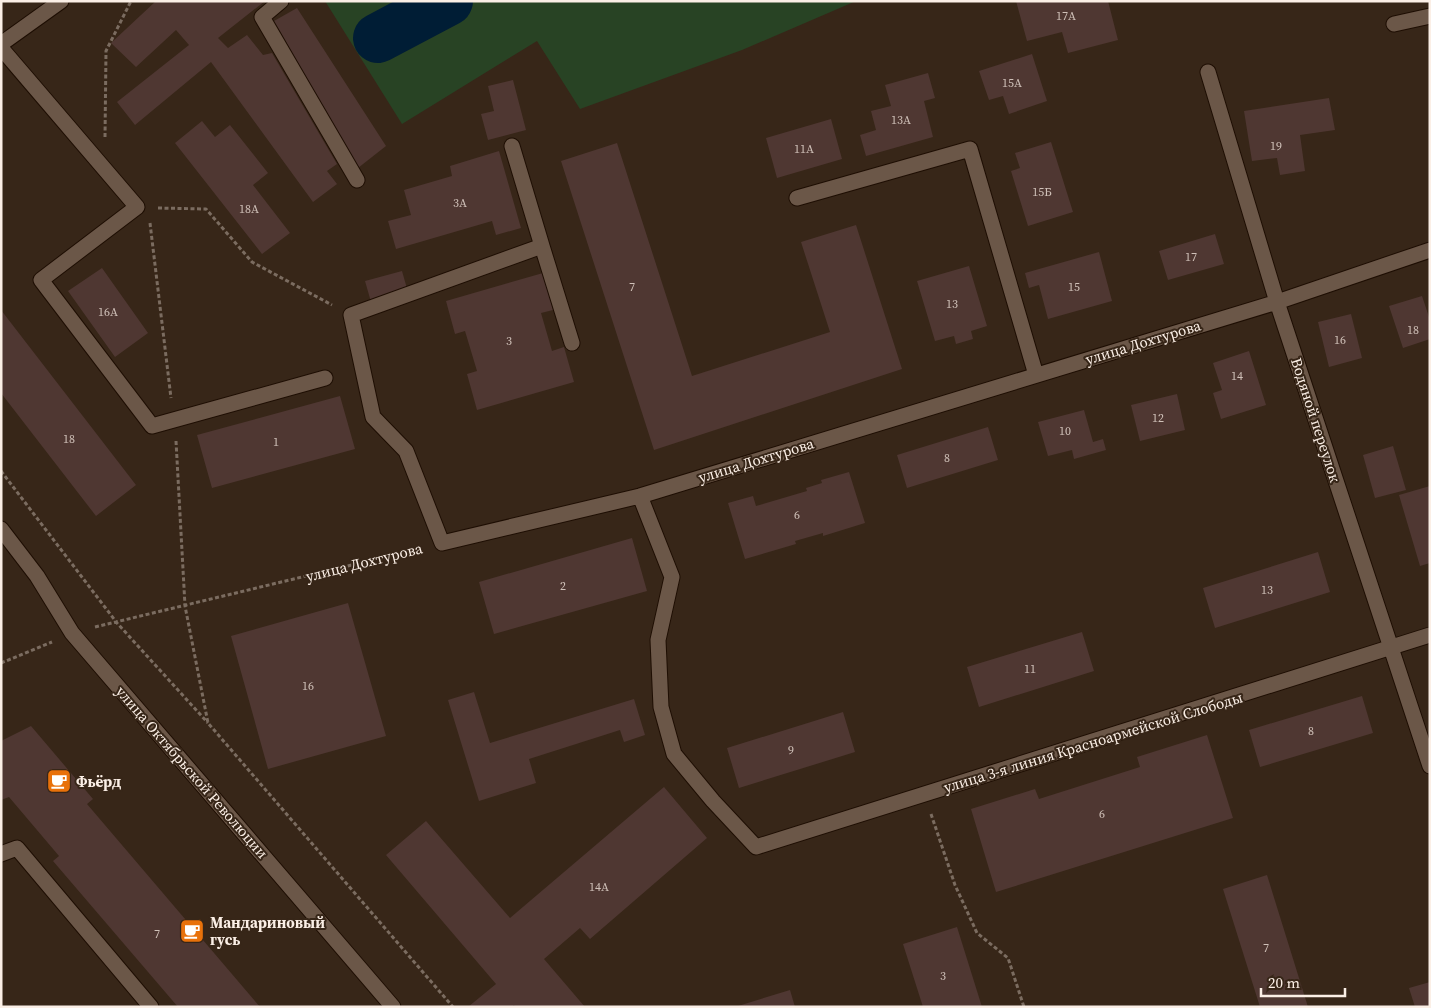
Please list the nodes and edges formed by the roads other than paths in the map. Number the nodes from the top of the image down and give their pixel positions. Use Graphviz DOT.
graph roads {
  1 [pos="61,1"];
  2 [pos="281,1"];
  3 [pos="1430,16"];
  4 [pos="1394,24"];
  5 [pos="1,44"];
  6 [pos="1,48"];
  7 [pos="1208,72"];
  8 [pos="512,146"];
  9 [pos="356,180"];
  10 [pos="797,198"];
  11 [pos="542,246"];
  12 [pos="1430,250"];
  13 [pos="1277,302"];
  14 [pos="572,343"];
  15 [pos="1036,375"];
  16 [pos="324,378"];
  17 [pos="640,496"];
  18 [pos="1,529"];
  19 [pos="1430,635"];
  20 [pos="1391,648"];
  21 [pos="1430,766"];
  22 [pos="1,854"];
  23 [pos="152,1007"];
  24 [pos="394,1007"];
  1 -- 5 [label="street"];
  2 -- 9 [label="street"];
  3 -- 4 [label="street"];
  6 -- 16 [label="street"];
  7 -- 13 [label="street, Водяной переулок"];
  8 -- 11 [label="street"];
  10 -- 15 [label="street"];
  11 -- 14 [label="street"];
  11 -- 17 [label="street, улица Дохтурова"];
  12 -- 13 [label="street, улица Дохтурова"];
  13 -- 15 [label="street, улица Дохтурова"];
  13 -- 20 [label="street, Водяной переулок"];
  15 -- 17 [label="street, улица Дохтурова"];
  17 -- 20 [label="street, улица 3-я линия Красноармейской Слободы"];
  18 -- 24 [label="street, улица Октябрьской Революции"];
  19 -- 20 [label="street, улица 3-я линия Красноармейской Слободы"];
  20 -- 21 [label="street, Водяной переулок"];
  22 -- 23 [label="street"];
}
